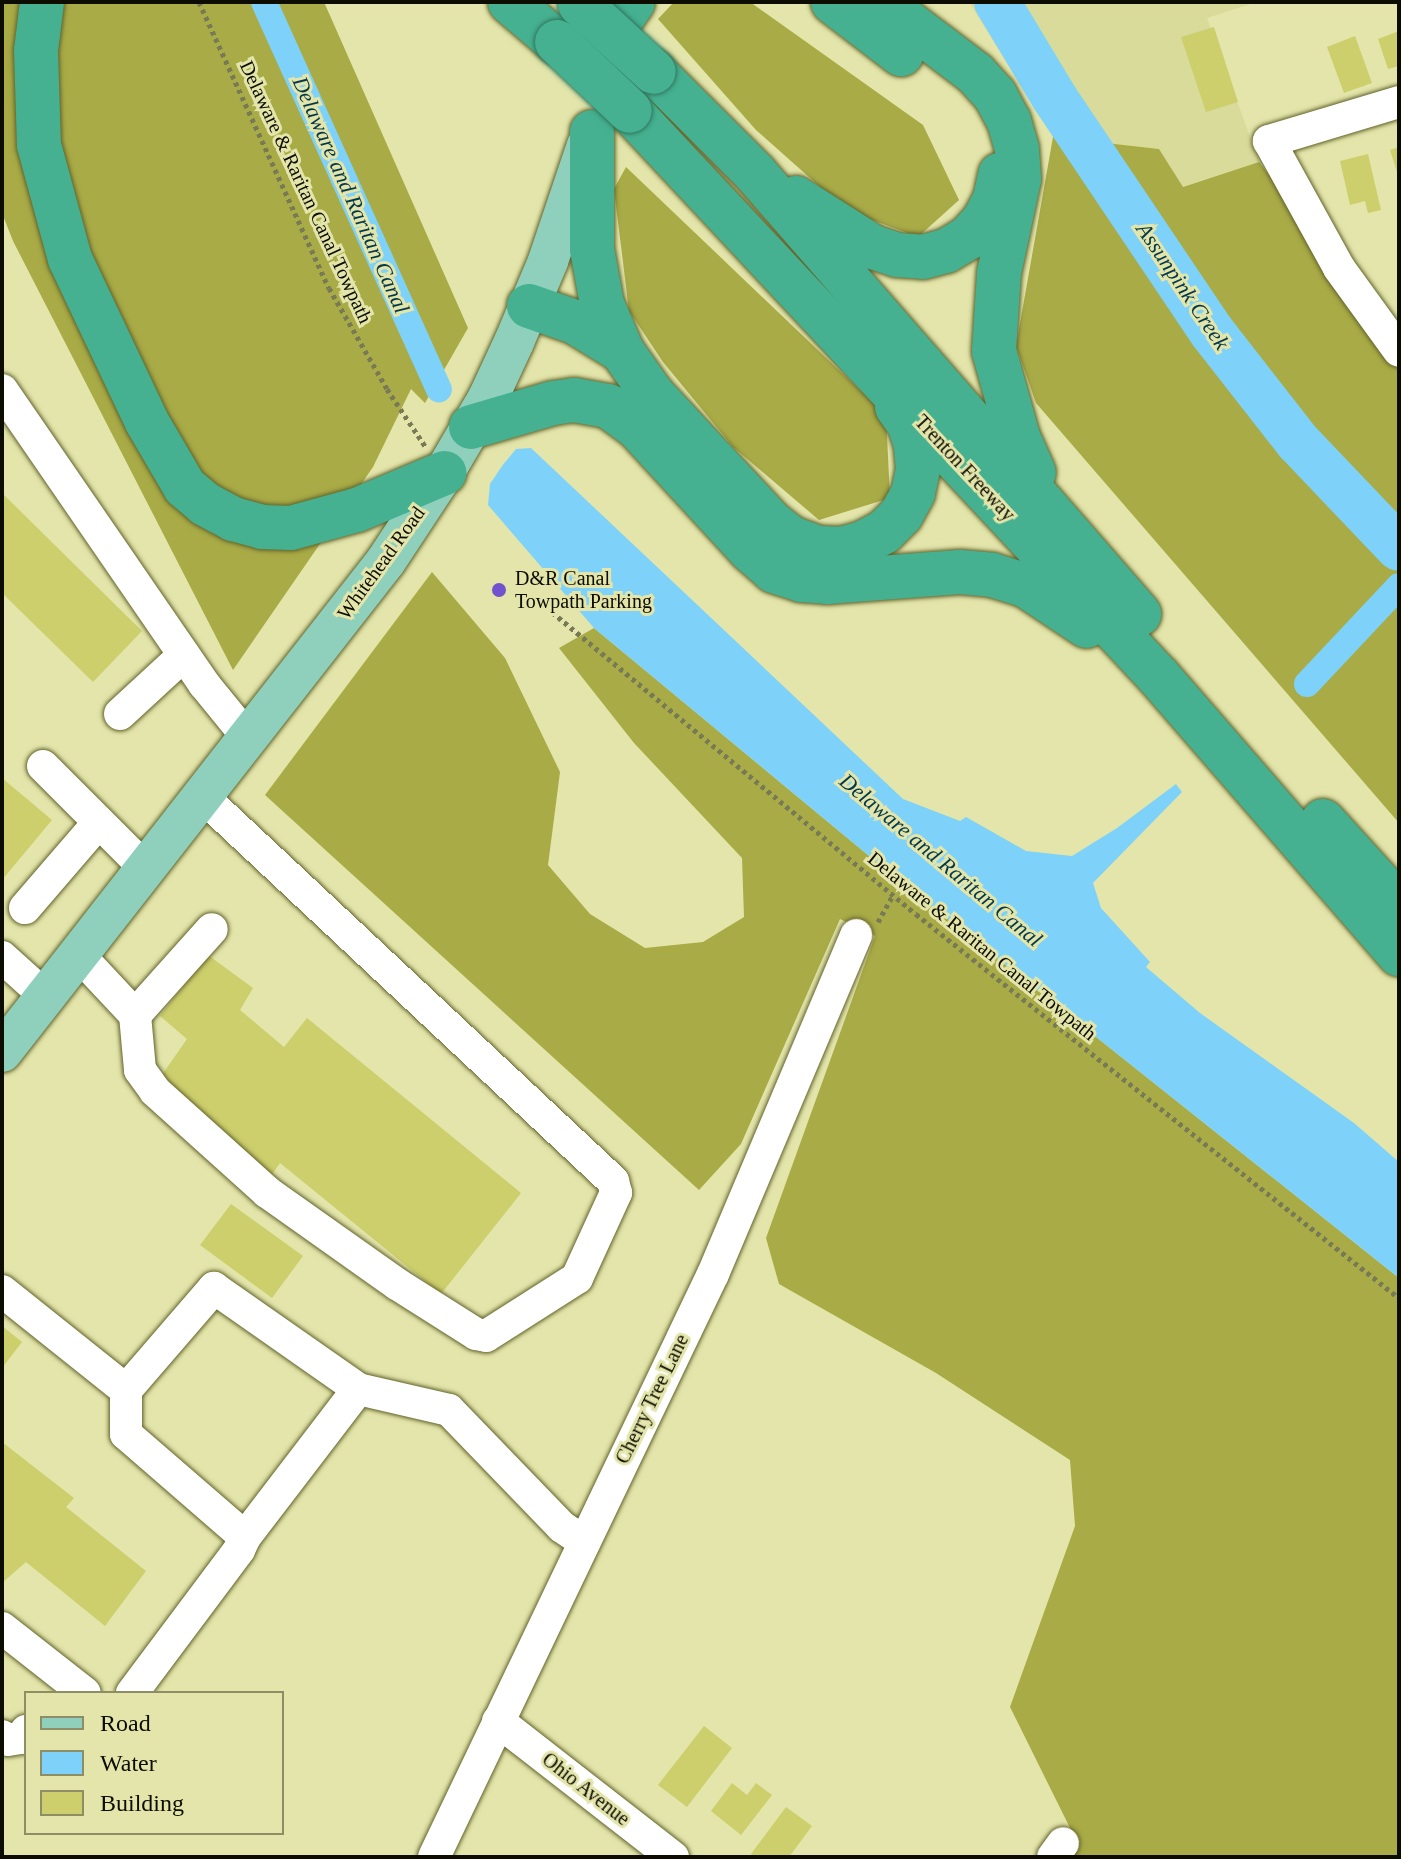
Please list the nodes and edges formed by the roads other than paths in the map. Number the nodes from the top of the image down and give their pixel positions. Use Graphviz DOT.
graph roads {
  1 [pos="42,2"];
  2 [pos="510,2"];
  3 [pos="833,2"];
  4 [pos="881,2"];
  5 [pos="578,3"];
  6 [pos="627,7"];
  7 [pos="1399,102"];
  8 [pos="592,132"];
  9 [pos="755,173"];
  10 [pos="529,306"];
  11 [pos="856,350"];
  12 [pos="622,351"];
  13 [pos="1399,351"];
  14 [pos="2,390"];
  15 [pos="474,433"];
  16 [pos="1049,508"];
  17 [pos="184,655"];
  18 [pos="1159,677"];
  19 [pos="120,714"];
  20 [pos="248,738"];
  21 [pos="43,766"];
  22 [pos="202,796"];
  23 [pos="99,822"];
  24 [pos="145,868"];
  25 [pos="1399,905"];
  26 [pos="25,908"];
  27 [pos="212,929"];
  28 [pos="856,935"];
  29 [pos="78,954"];
  30 [pos="1399,954"];
  31 [pos="2,957"];
  32 [pos="45,996"];
  33 [pos="135,1015"];
  34 [pos="2,1052"];
  35 [pos="2,1291"];
  36 [pos="358,1389"];
  37 [pos="126,1390"];
  38 [pos="245,1537"];
  39 [pos="584,1542"];
  40 [pos="2,1628"];
  41 [pos="71,1689"];
  42 [pos="133,1691"];
  43 [pos="498,1721"];
  44 [pos="24,1734"];
  45 [pos="2,1736"];
  46 [pos="434,1857"];
  47 [pos="673,1857"];
  1 -- 15 [label="highway"];
  2 -- 11 [label="highway, Trenton Freeway, bridge"];
  3 -- 9 [label="highway"];
  4 -- 16 [label="highway"];
  5 -- 9 [label="highway, Trenton Freeway, bridge"];
  6 -- 8 [label="main road, Whitehead Road"];
  7 -- 13 [label="street"];
  8 -- 10 [label="main road, Whitehead Road"];
  8 -- 12 [label="highway"];
  9 -- 16 [label="highway, Trenton Freeway"];
  10 -- 12 [label="highway"];
  10 -- 15 [label="main road, Whitehead Road"];
  11 -- 12 [label="highway"];
  11 -- 18 [label="highway, Trenton Freeway"];
  14 -- 17 [label="street"];
  15 -- 18 [label="highway"];
  15 -- 20 [label="main road, Whitehead Road"];
  16 -- 25 [label="highway, Trenton Freeway"];
  17 -- 19 [label="street"];
  17 -- 20 [label="street"];
  18 -- 30 [label="highway, Trenton Freeway"];
  20 -- 22 [label="main road, Whitehead Road"];
  21 -- 23 [label="street"];
  22 -- 24 [label="main road, Whitehead Road"];
  22 -- 33 [label="street"];
  23 -- 24 [label="street"];
  23 -- 26 [label="street"];
  24 -- 29 [label="main road, Whitehead Road"];
  27 -- 33 [label="street"];
  28 -- 39 [label="street, Cherry Tree Lane"];
  29 -- 32 [label="main road, Whitehead Road"];
  29 -- 33 [label="street"];
  31 -- 32 [label="street"];
  32 -- 34 [label="main road, Whitehead Road"];
  35 -- 37 [label="street"];
  36 -- 37 [label="street"];
  36 -- 38 [label="street"];
  36 -- 39 [label="street"];
  37 -- 38 [label="street"];
  38 -- 42 [label="street"];
  39 -- 43 [label="street, Cherry Tree Lane"];
  40 -- 41 [label="street"];
  43 -- 46 [label="street, Cherry Tree Lane"];
  43 -- 47 [label="street, Ohio Avenue"];
  44 -- 45 [label="street"];
}
